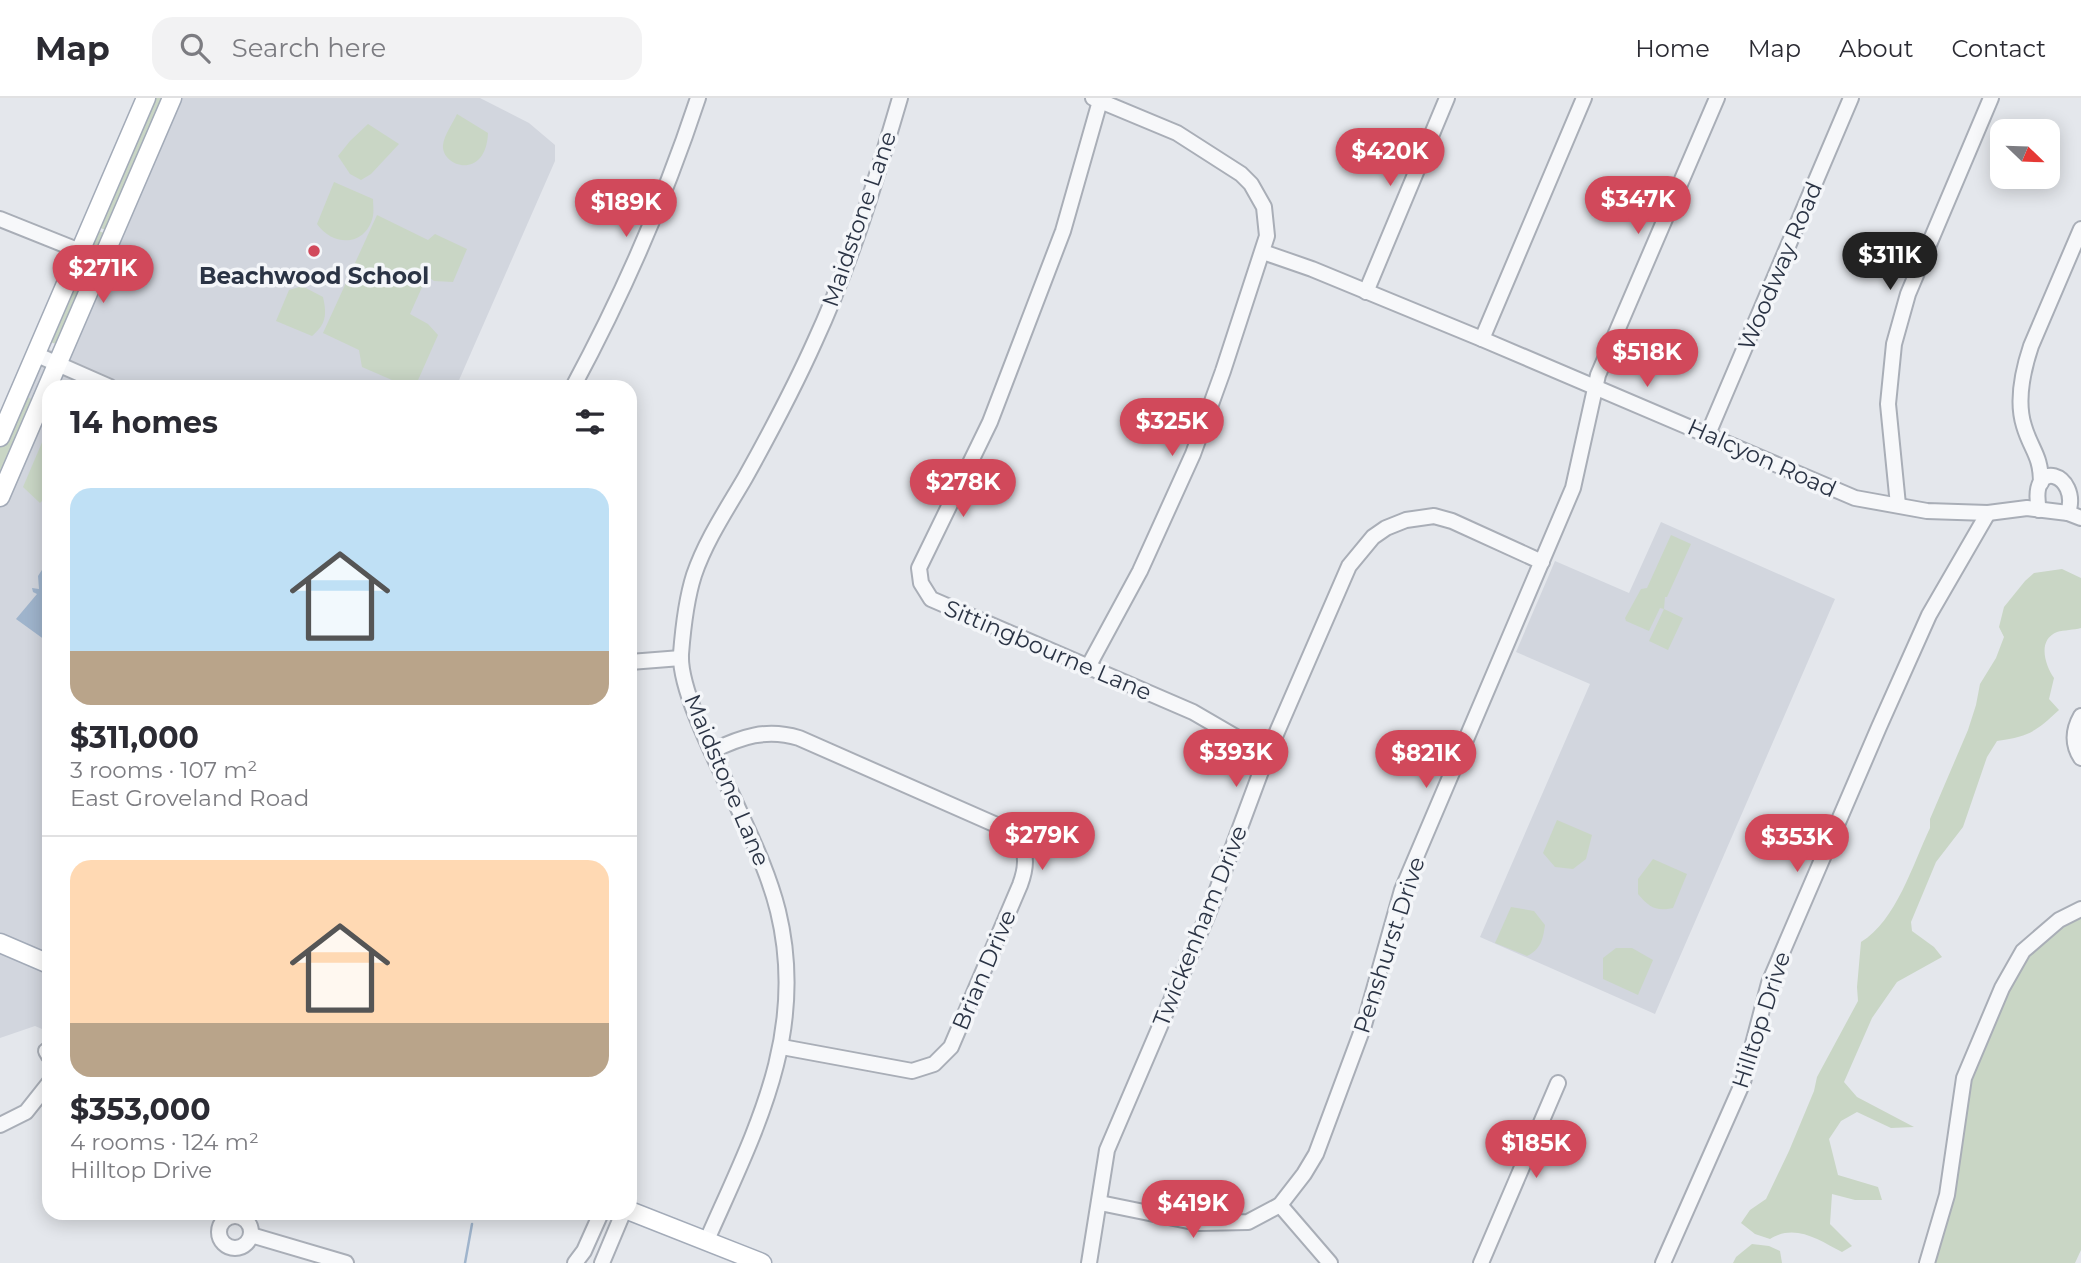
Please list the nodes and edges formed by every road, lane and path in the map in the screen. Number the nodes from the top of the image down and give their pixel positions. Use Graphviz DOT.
graph roads {
  1 [pos="146,98"];
  2 [pos="172,98"];
  3 [pos="900,98"];
  4 [pos="1447,98"];
  5 [pos="1584,98"];
  6 [pos="1717,98"];
  7 [pos="1851,98"];
  8 [pos="1991,98"];
  9 [pos="695,99"];
  10 [pos="1097,100"];
  11 [pos="0,219"];
  12 [pos="2081,229"];
  13 [pos="80,251"];
  14 [pos="1263,252"];
  15 [pos="1366,292"];
  16 [pos="1482,339"];
  17 [pos="35,355"];
  18 [pos="56,364"];
  19 [pos="49,380"];
  20 [pos="94,380"];
  21 [pos="577,380"];
  22 [pos="1595,386"];
  23 [pos="42,397"];
  24 [pos="1708,433"];
  25 [pos="0,437"];
  26 [pos="2040,462"];
  27 [pos="2061,476"];
  28 [pos="2081,477"];
  29 [pos="2041,483"];
  30 [pos="2079,494"];
  31 [pos="0,497"];
  32 [pos="1898,505"];
  33 [pos="2039,509"];
  34 [pos="1988,513"];
  35 [pos="2075,516"];
  36 [pos="1542,562"];
  37 [pos="681,658"];
  38 [pos="637,661"];
  39 [pos="1088,667"];
  40 [pos="2081,716"];
  41 [pos="712,751"];
  42 [pos="1267,755"];
  43 [pos="2081,758"];
  44 [pos="2081,909"];
  45 [pos="0,943"];
  46 [pos="42,961"];
  47 [pos="782,1047"];
  48 [pos="1558,1083"];
  49 [pos="42,1092"];
  50 [pos="0,1125"];
  51 [pos="1100,1203"];
  52 [pos="1280,1205"];
  53 [pos="637,1214"];
  54 [pos="598,1220"];
  55 [pos="620,1220"];
  56 [pos="251,1236"];
  57 [pos="707,1240"];
  58 [pos="346,1263"];
  59 [pos="575,1263"];
  60 [pos="602,1263"];
  61 [pos="762,1263"];
  62 [pos="1089,1263"];
  63 [pos="1331,1263"];
  64 [pos="1481,1263"];
  65 [pos="1663,1263"];
  66 [pos="1927,1263"];
  1 -- 13 [label="main road"];
  2 -- 18 [label="main road"];
  3 -- 37 [label="street, Maidstone Lane"];
  4 -- 15 [label="street"];
  5 -- 16 [label="street"];
  6 -- 22 [label="street, Penshurst Drive"];
  7 -- 24 [label="street, Woodway Road"];
  8 -- 32 [label="street"];
  9 -- 21 [label="street"];
  10 -- 14 [label="street"];
  10 -- 39 [label="street, Sittingbourne Lane"];
  11 -- 13 [label="street"];
  12 -- 26 [label="street"];
  13 -- 17 [label="main road"];
  14 -- 15 [label="street, Halcyon Road"];
  14 -- 39 [label="street"];
  15 -- 16 [label="street, Halcyon Road"];
  16 -- 22 [label="street, Halcyon Road"];
  17 -- 18 [label="street"];
  17 -- 25 [label="main road"];
  18 -- 19 [label="main road"];
  18 -- 20 [label="street"];
  22 -- 24 [label="street, Halcyon Road"];
  22 -- 36 [label="street, Penshurst Drive"];
  23 -- 31 [label="main road"];
  24 -- 32 [label="street, Halcyon Road"];
  26 -- 27 [label="street"];
  26 -- 29 [label="street"];
  27 -- 28 [label="street"];
  27 -- 29 [label="street"];
  27 -- 30 [label="street"];
  29 -- 33 [label="street"];
  30 -- 35 [label="street"];
  32 -- 34 [label="street, Halcyon Road"];
  33 -- 34 [label="street, Halcyon Road"];
  33 -- 35 [label="street, Halcyon Road"];
  34 -- 65 [label="street, Hilltop Drive"];
  36 -- 42 [label="street, Twickenham Drive"];
  36 -- 52 [label="street, Penshurst Drive"];
  37 -- 38 [label="street"];
  37 -- 41 [label="street, Maidstone Lane"];
  39 -- 42 [label="street, Sittingbourne Lane"];
  40 -- 43 [label="street"];
  41 -- 47 [label="street, Maidstone Lane"];
  41 -- 47 [label="street, Brian Drive"];
  42 -- 51 [label="street, Twickenham Drive"];
  44 -- 66 [label="street"];
  45 -- 46 [label="main road"];
  47 -- 57 [label="street, Maidstone Lane"];
  48 -- 64 [label="street"];
  49 -- 50 [label="street"];
  51 -- 52 [label="street, Penshurst Drive"];
  51 -- 62 [label="street, Twickenham Drive"];
  52 -- 63 [label="street"];
  53 -- 57 [label="main road"];
  54 -- 59 [label="street"];
  55 -- 60 [label="street"];
  56 -- 58 [label="street"];
  57 -- 61 [label="main road"];
}
